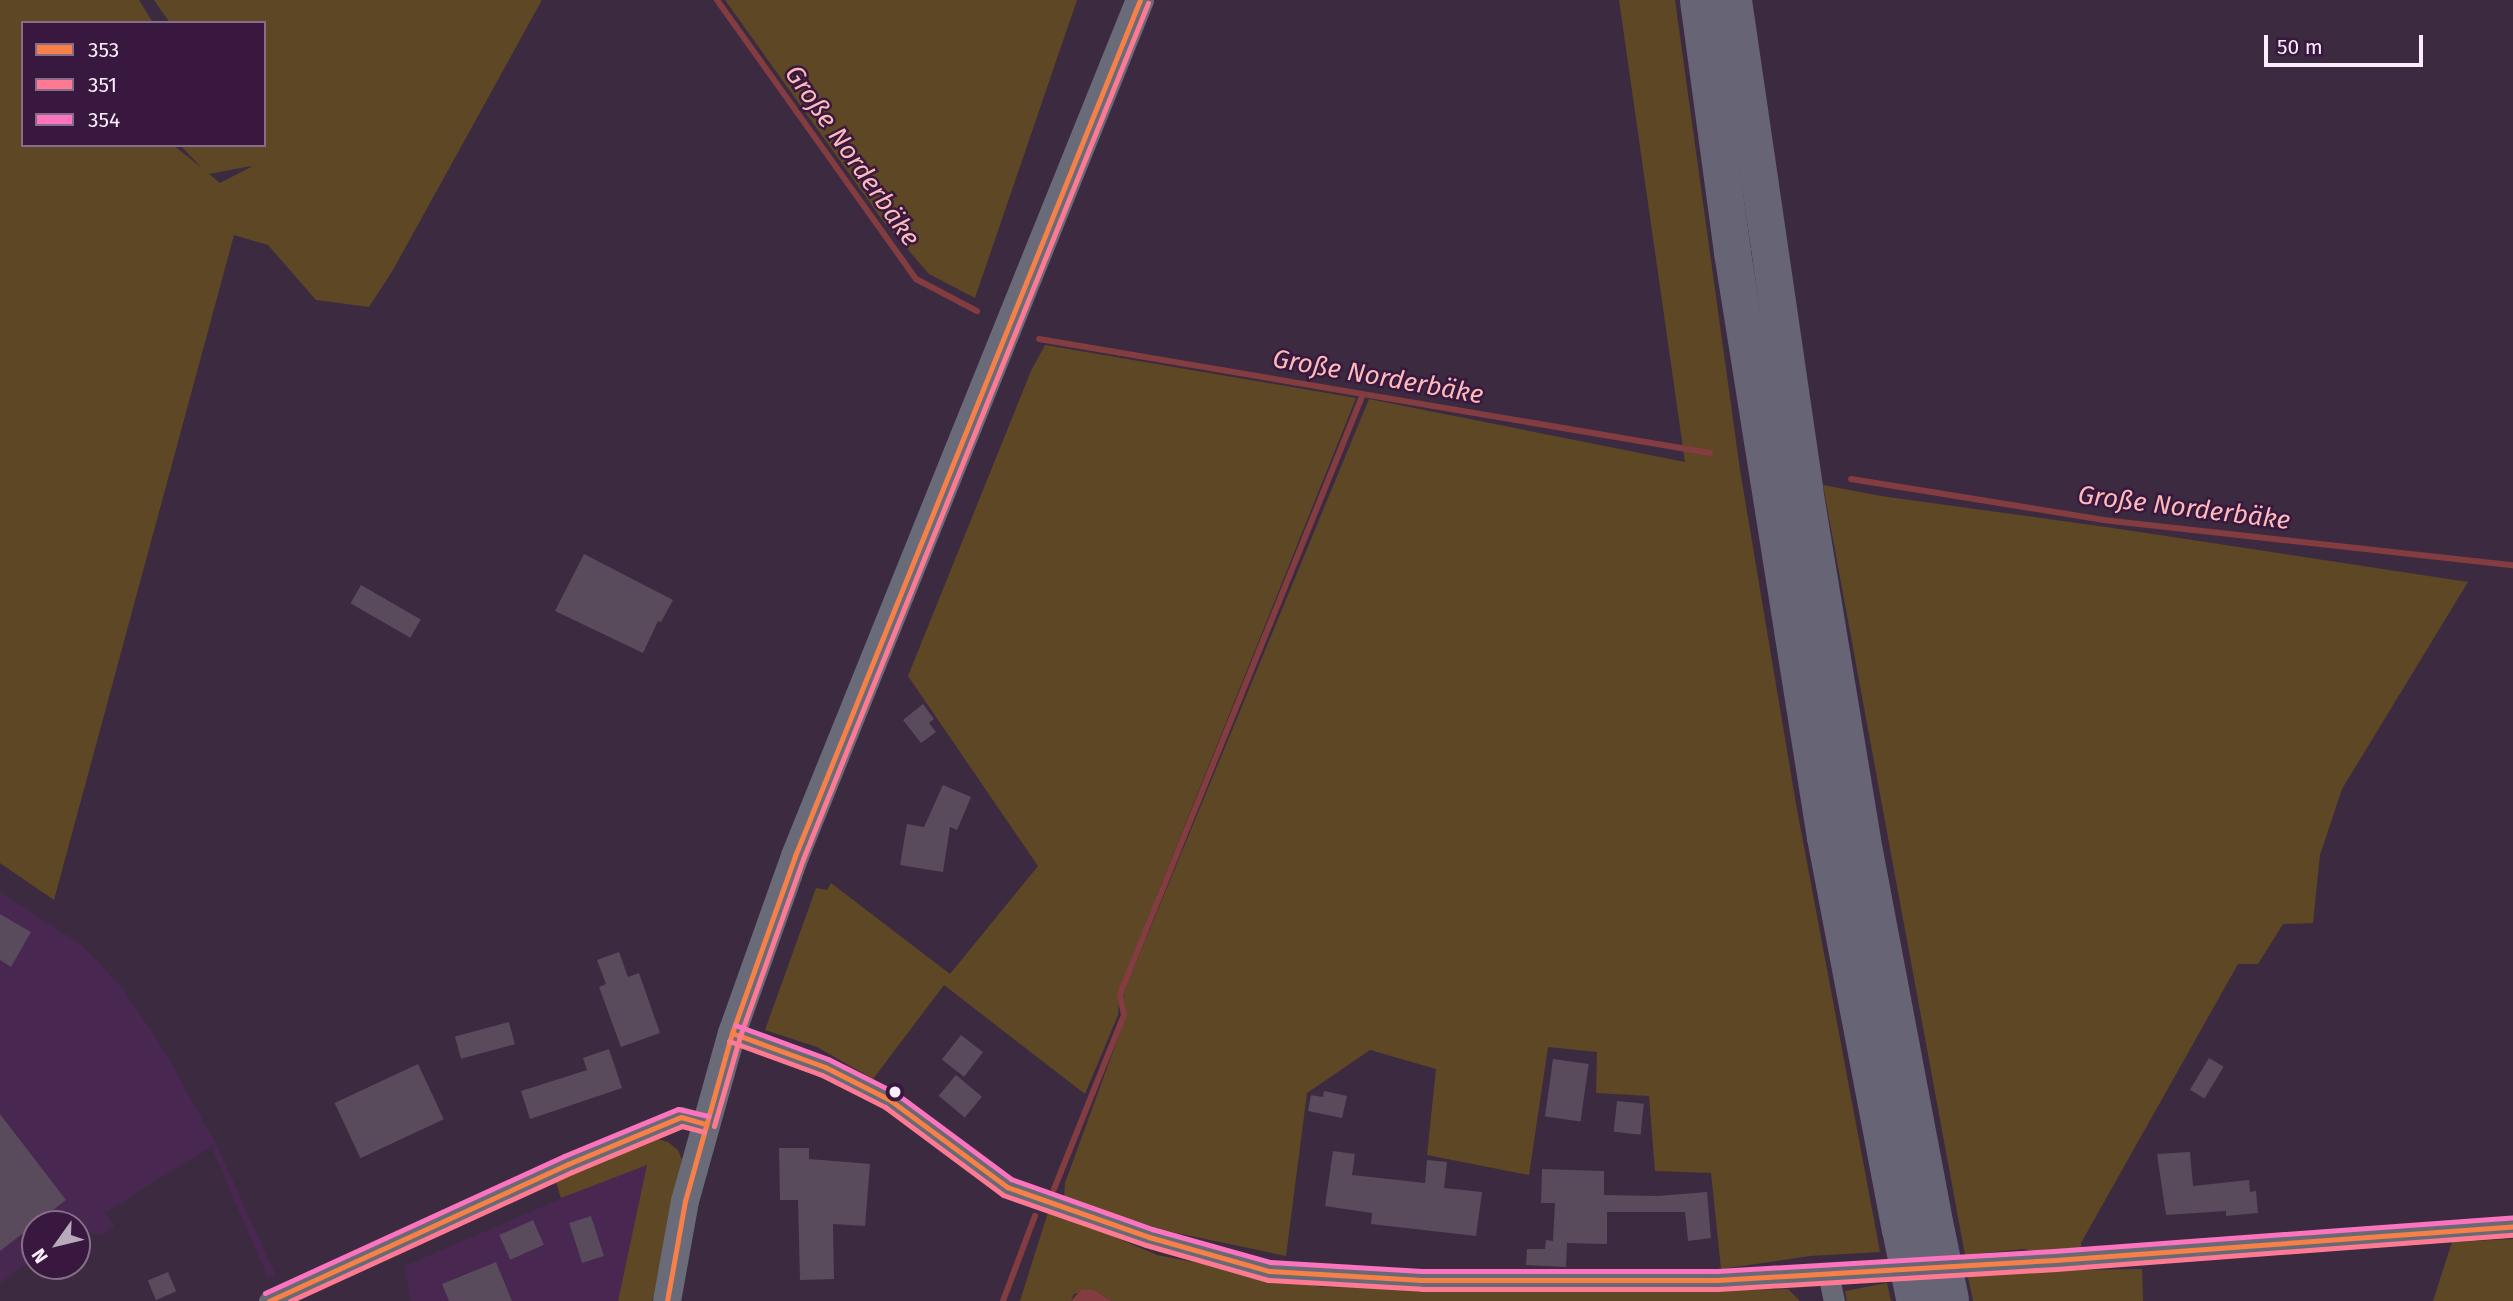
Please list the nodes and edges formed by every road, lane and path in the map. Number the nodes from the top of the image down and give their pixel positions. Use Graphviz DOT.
graph roads {
  1 [pos="1140,0"];
  2 [pos="1698,0"];
  3 [pos="1733,0"];
  4 [pos="732,1033"];
  5 [pos="706,1124"];
  6 [pos="2513,1226"];
  7 [pos="1828,1273"];
  8 [pos="1932,1300"];
  9 [pos="269,1301"];
  10 [pos="667,1301"];
  11 [pos="1834,1301"];
  1 -- 4 [label="main road"];
  2 -- 8 [label="highway, bridge"];
  3 -- 8 [label="highway, bridge"];
  4 -- 5 [label="main road"];
  4 -- 7 [label="street"];
  5 -- 9 [label="street"];
  5 -- 10 [label="main road"];
  6 -- 7 [label="street"];
  7 -- 11 [label="street"];
}
